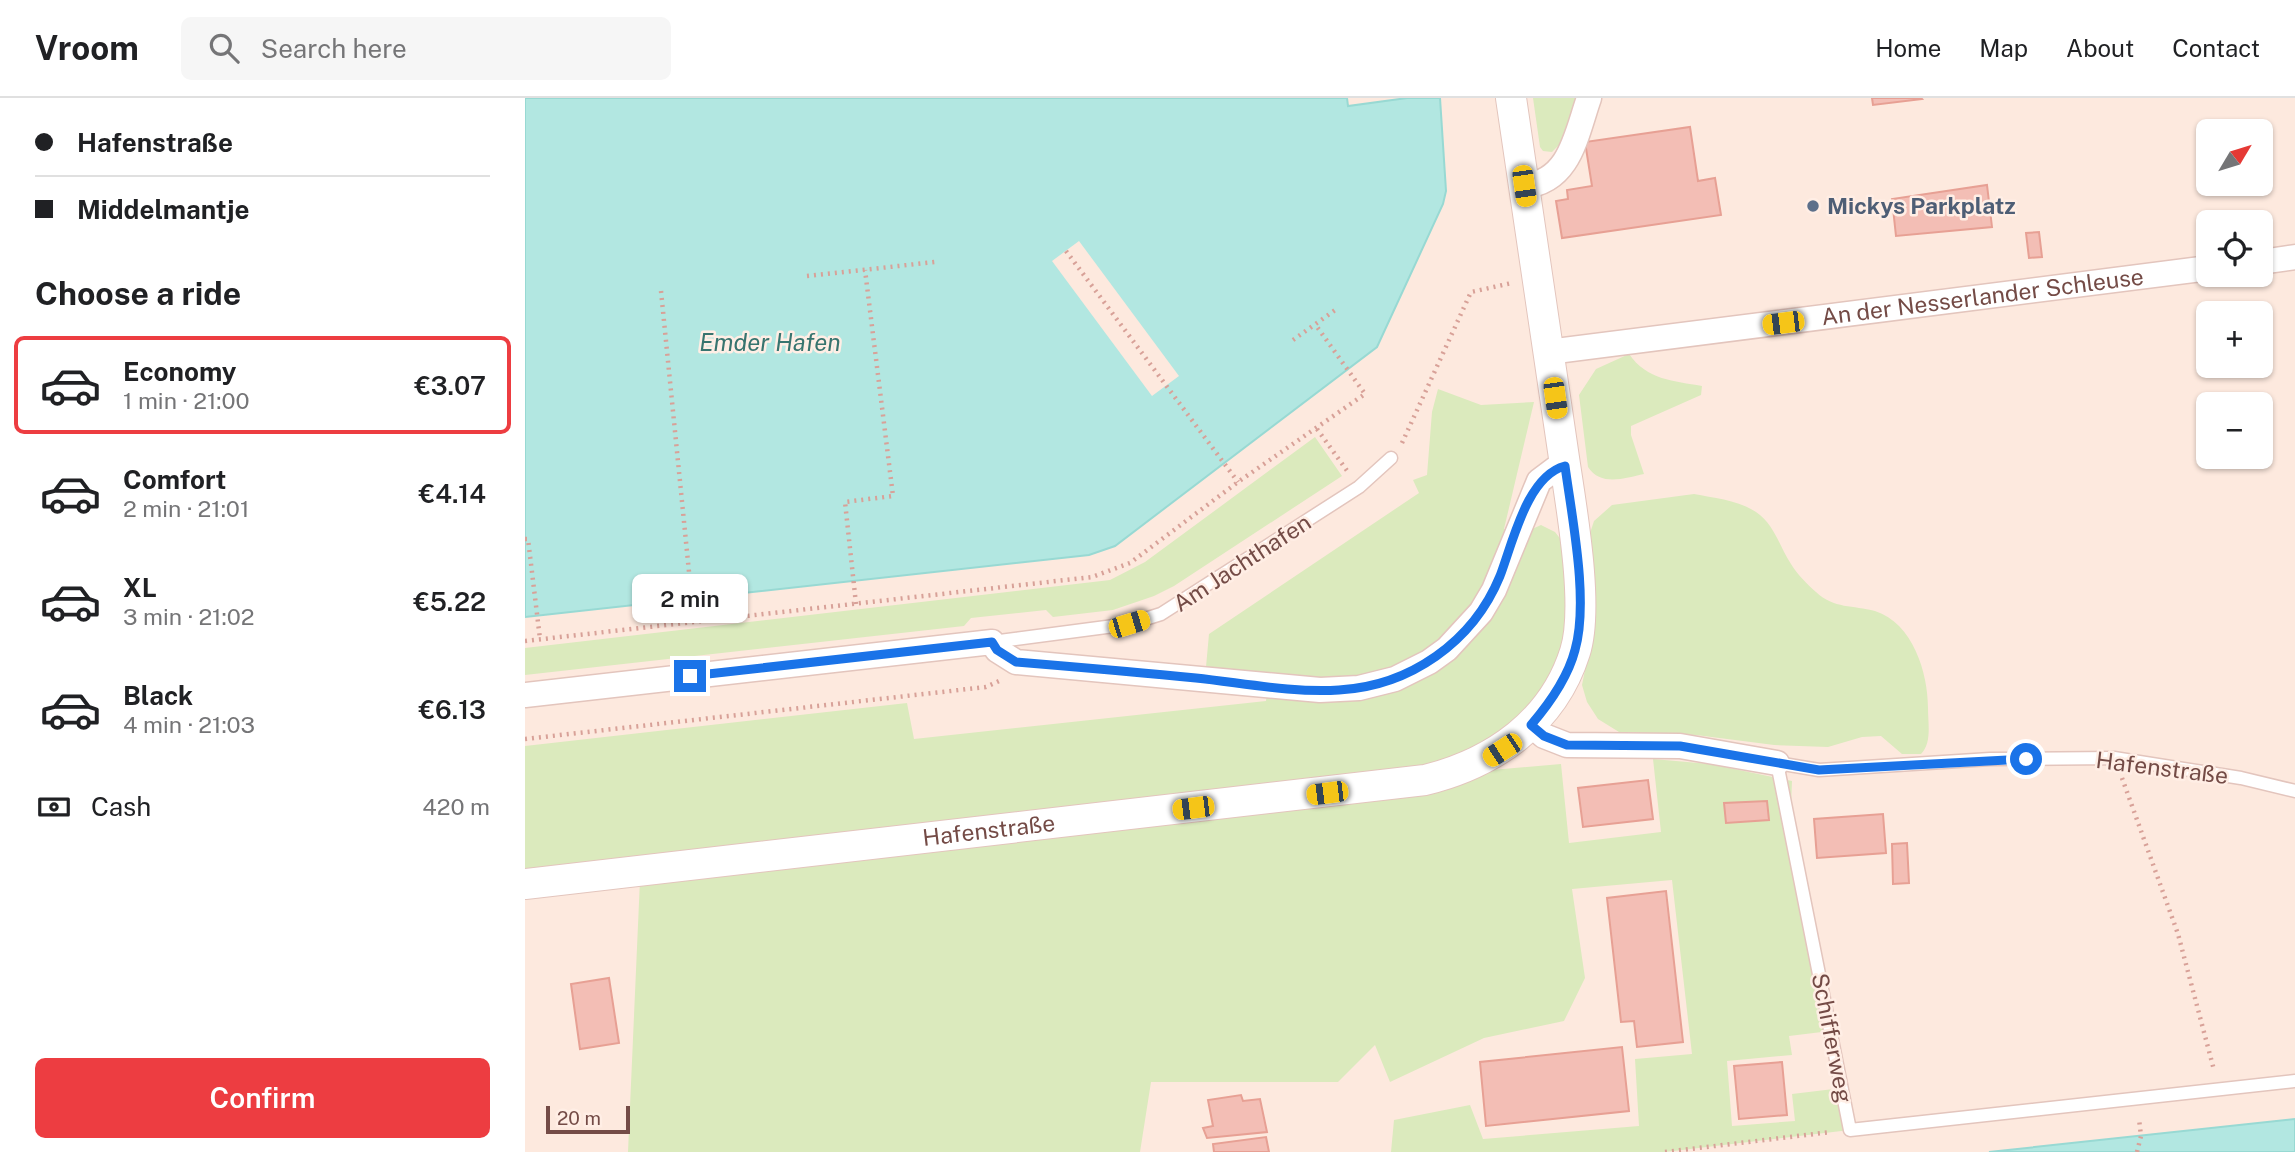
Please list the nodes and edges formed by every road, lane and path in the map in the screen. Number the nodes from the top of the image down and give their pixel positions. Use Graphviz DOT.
graph roads {
  1 [pos="1511,98"];
  2 [pos="1589,98"];
  3 [pos="1524,186"];
  4 [pos="1066,251"];
  5 [pos="2295,257"];
  6 [pos="2273,260"];
  7 [pos="935,262"];
  8 [pos="866,270"];
  9 [pos="2196,270"];
  10 [pos="807,276"];
  11 [pos="1496,287"];
  12 [pos="660,292"];
  13 [pos="1338,308"];
  14 [pos="1315,324"];
  15 [pos="1293,340"];
  16 [pos="1548,352"];
  17 [pos="1317,429"];
  18 [pos="1335,455"];
  19 [pos="1391,458"];
  20 [pos="1565,466"];
  21 [pos="1238,482"];
  22 [pos="525,539"];
  23 [pos="856,604"];
  24 [pos="694,622"];
  25 [pos="540,639"];
  26 [pos="525,641"];
  27 [pos="992,642"];
  28 [pos="1016,662"];
  29 [pos="525,695"];
  30 [pos="1531,725"];
  31 [pos="525,739"];
  32 [pos="2114,758"];
  33 [pos="1777,763"];
  34 [pos="2295,791"];
  35 [pos="525,884"];
  36 [pos="2295,1081"];
  37 [pos="2218,1088"];
  38 [pos="1850,1130"];
  39 [pos="2141,1136"];
  40 [pos="1665,1152"];
  41 [pos="2137,1152"];
  1 -- 3 [label="street"];
  2 -- 3 [label="street"];
  3 -- 16 [label="street"];
  4 -- 21 [label="path"];
  5 -- 6 [label="street"];
  7 -- 8 [label="path"];
  8 -- 10 [label="path"];
  8 -- 23 [label="path"];
  9 -- 16 [label="street, An der Nesserlander Schleuse"];
  11 -- 19 [label="path"];
  12 -- 24 [label="path"];
  13 -- 14 [label="path"];
  14 -- 15 [label="path"];
  14 -- 17 [label="path"];
  16 -- 20 [label="street"];
  17 -- 18 [label="path"];
  17 -- 21 [label="path"];
  19 -- 27 [label="lane, Am Jachthafen"];
  20 -- 28 [label="street"];
  20 -- 30 [label="street"];
  21 -- 23 [label="path"];
  22 -- 25 [label="path"];
  23 -- 24 [label="path"];
  24 -- 25 [label="path"];
  25 -- 26 [label="path"];
  27 -- 28 [label="street"];
  27 -- 29 [label="street"];
  28 -- 31 [label="path"];
  30 -- 33 [label="street, Hafenstraße"];
  30 -- 35 [label="street, Hafenstraße"];
  32 -- 33 [label="lane, Hafenstraße"];
  32 -- 34 [label="lane, Hafenstraße"];
  32 -- 37 [label="path"];
  33 -- 38 [label="lane, Schifferweg"];
  36 -- 37 [label="lane"];
  37 -- 38 [label="lane"];
  38 -- 40 [label="path, Schifferweg"];
  39 -- 41 [label="path"];
}
